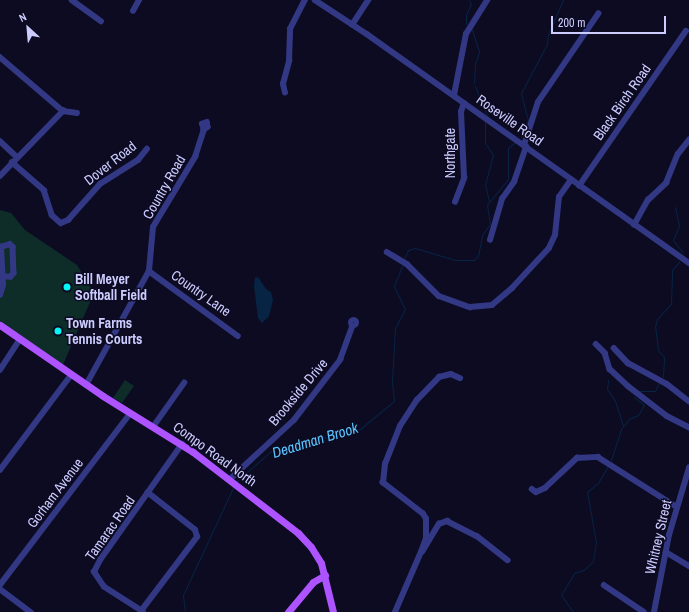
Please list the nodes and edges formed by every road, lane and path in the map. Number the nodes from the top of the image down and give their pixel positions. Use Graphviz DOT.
graph roads {
  1 [pos="72,0"];
  2 [pos="139,0"];
  3 [pos="305,0"];
  4 [pos="315,0"];
  5 [pos="368,0"];
  6 [pos="487,0"];
  7 [pos="133,11"];
  8 [pos="598,14"];
  9 [pos="101,21"];
  10 [pos="352,25"];
  11 [pos="686,31"];
  12 [pos="0,58"];
  13 [pos="285,93"];
  14 [pos="454,95"];
  15 [pos="464,103"];
  16 [pos="63,111"];
  17 [pos="77,113"];
  18 [pos="204,130"];
  19 [pos="689,140"];
  20 [pos="0,141"];
  21 [pos="525,146"];
  22 [pos="147,149"];
  23 [pos="17,157"];
  24 [pos="12,162"];
  25 [pos="0,176"];
  26 [pos="571,180"];
  27 [pos="579,186"];
  28 [pos="455,202"];
  29 [pos="634,225"];
  30 [pos="490,240"];
  31 [pos="387,252"];
  32 [pos="689,262"];
  33 [pos="149,271"];
  34 [pos="3,277"];
  35 [pos="0,294"];
  36 [pos="0,325"];
  37 [pos="352,326"];
  38 [pos="238,336"];
  39 [pos="20,339"];
  40 [pos="596,344"];
  41 [pos="614,348"];
  42 [pos="0,370"];
  43 [pos="71,375"];
  44 [pos="460,378"];
  45 [pos="184,383"];
  46 [pos="86,385"];
  47 [pos="689,401"];
  48 [pos="130,414"];
  49 [pos="153,427"];
  50 [pos="689,427"];
  51 [pos="182,444"];
  52 [pos="0,470"];
  53 [pos="689,471"];
  54 [pos="233,483"];
  55 [pos="532,489"];
  56 [pos="148,493"];
  57 [pos="677,507"];
  58 [pos="421,552"];
  59 [pos="666,552"];
  60 [pos="508,560"];
  61 [pos="689,566"];
  62 [pos="325,574"];
  63 [pos="0,585"];
  64 [pos="604,585"];
  65 [pos="0,590"];
  66 [pos="31,612"];
  67 [pos="142,612"];
  68 [pos="288,612"];
  69 [pos="333,612"];
  70 [pos="395,612"];
  71 [pos="644,612"];
  72 [pos="654,612"];
  1 -- 9 [label="street"];
  2 -- 7 [label="street"];
  3 -- 13 [label="street"];
  4 -- 10 [label="street, Roseville Road"];
  5 -- 10 [label="street"];
  6 -- 14 [label="street"];
  8 -- 21 [label="street"];
  10 -- 14 [label="street, Roseville Road"];
  11 -- 27 [label="street, Black Birch Road"];
  12 -- 16 [label="street"];
  14 -- 15 [label="street, Roseville Road"];
  15 -- 21 [label="street, Roseville Road"];
  15 -- 28 [label="street, Northgate"];
  16 -- 17 [label="street"];
  16 -- 23 [label="street"];
  18 -- 33 [label="street, Country Road"];
  19 -- 29 [label="street"];
  20 -- 23 [label="street"];
  21 -- 26 [label="street, Roseville Road"];
  21 -- 30 [label="street"];
  22 -- 24 [label="street, Dover Road"];
  23 -- 24 [label="street"];
  24 -- 25 [label="street"];
  26 -- 27 [label="street, Roseville Road"];
  26 -- 31 [label="street"];
  27 -- 29 [label="street, Roseville Road"];
  29 -- 32 [label="street, Roseville Road"];
  33 -- 38 [label="street, Country Lane"];
  33 -- 46 [label="street, Country Road"];
  34 -- 34 [label="street"];
  34 -- 35 [label="street"];
  36 -- 39 [label="main road, Compo Road North"];
  37 -- 54 [label="street, Brookside Drive"];
  39 -- 42 [label="street"];
  39 -- 43 [label="main road, Compo Road North"];
  40 -- 50 [label="street"];
  41 -- 47 [label="street"];
  43 -- 46 [label="main road, Compo Road North"];
  43 -- 52 [label="street"];
  44 -- 58 [label="street"];
  45 -- 49 [label="street"];
  46 -- 48 [label="main road, Compo Road North"];
  48 -- 49 [label="main road, Compo Road North"];
  48 -- 63 [label="street, Gorham Avenue"];
  49 -- 51 [label="main road, Compo Road North"];
  51 -- 54 [label="main road, Compo Road North"];
  51 -- 56 [label="street, Tamarac Road"];
  53 -- 57 [label="street, Whitney Street"];
  54 -- 62 [label="main road, Compo Road North"];
  55 -- 57 [label="street"];
  56 -- 67 [label="street, Tamarac Road"];
  56 -- 67 [label="street"];
  57 -- 59 [label="street, Whitney Street"];
  58 -- 60 [label="street"];
  58 -- 70 [label="street"];
  59 -- 61 [label="street"];
  59 -- 72 [label="street, Whitney Street"];
  62 -- 68 [label="main road"];
  62 -- 69 [label="main road, Compo Road North"];
  64 -- 71 [label="street"];
  65 -- 66 [label="street"];
}
